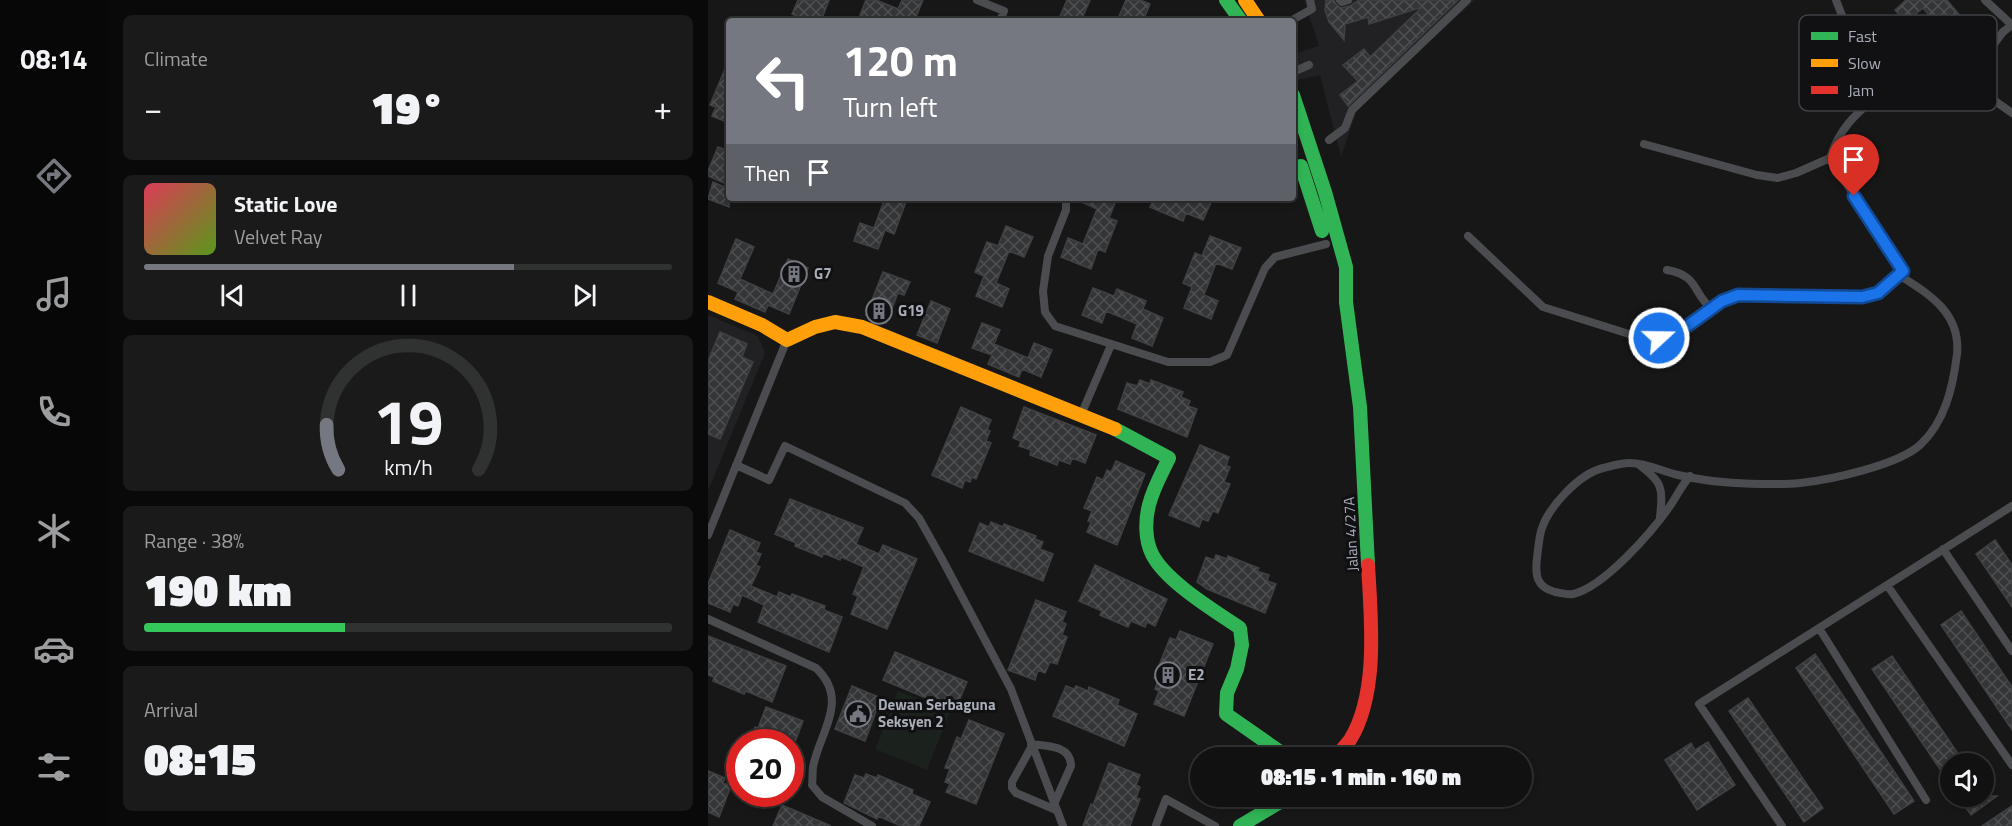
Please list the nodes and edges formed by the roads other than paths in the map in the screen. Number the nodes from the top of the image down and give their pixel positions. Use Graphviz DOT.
graph roads {
  1 [pos="977,0"];
  2 [pos="1226,0"];
  3 [pos="1245,0"];
  4 [pos="1310,0"];
  5 [pos="1340,0"];
  6 [pos="1348,0"];
  7 [pos="1467,0"];
  8 [pos="1836,0"];
  9 [pos="1985,0"];
  10 [pos="1842,15"];
  11 [pos="1001,18"];
  12 [pos="1239,18"];
  13 [pos="1257,18"];
  14 [pos="1296,18"];
  15 [pos="2012,25"];
  16 [pos="1997,40"];
  17 [pos="1309,65"];
  18 [pos="1296,71"];
  19 [pos="1997,102"];
  20 [pos="1296,104"];
  21 [pos="1859,111"];
  22 [pos="2012,113"];
  23 [pos="1329,140"];
  24 [pos="1644,144"];
  25 [pos="1296,148"];
  26 [pos="1830,158"];
  27 [pos="1066,201"];
  28 [pos="1468,236"];
  29 [pos="1326,244"];
  30 [pos="1667,270"];
  31 [pos="1899,275"];
  32 [pos="708,302"];
  33 [pos="1347,302"];
  34 [pos="1712,309"];
  35 [pos="787,340"];
  36 [pos="1111,345"];
  37 [pos="1081,415"];
  38 [pos="1637,464"];
  39 [pos="736,465"];
  40 [pos="1690,476"];
  41 [pos="2012,506"];
  42 [pos="1660,520"];
  43 [pos="708,535"];
  44 [pos="1943,549"];
  45 [pos="1887,585"];
  46 [pos="708,619"];
  47 [pos="1819,628"];
  48 [pos="2012,651"];
  49 [pos="1032,745"];
  50 [pos="1273,747"];
  51 [pos="1344,747"];
  52 [pos="2012,765"];
  53 [pos="1926,801"];
  54 [pos="1055,807"];
  55 [pos="1268,807"];
  56 [pos="1155,825"];
  57 [pos="872,826"];
  58 [pos="1063,826"];
  59 [pos="1215,826"];
  60 [pos="1240,826"];
  61 [pos="1782,826"];
  1 -- 11 [label="lane"];
  2 -- 12 [label="street"];
  3 -- 13 [label="street"];
  4 -- 14 [label="lane"];
  5 -- 6 [label="lane"];
  7 -- 23 [label="lane"];
  8 -- 10 [label="lane"];
  9 -- 15 [label="lane"];
  15 -- 16 [label="lane"];
  17 -- 18 [label="lane"];
  19 -- 22 [label="lane"];
  20 -- 33 [label="street, Jalan 4/27A"];
  21 -- 26 [label="lane"];
  24 -- 26 [label="lane"];
  25 -- 29 [label="street, Jalan 4/27A"];
  26 -- 31 [label="lane"];
  27 -- 36 [label="lane"];
  28 -- 34 [label="lane"];
  29 -- 33 [label="street, Jalan 4/27A"];
  29 -- 36 [label="lane"];
  30 -- 34 [label="lane"];
  31 -- 34 [label="lane"];
  31 -- 40 [label="lane"];
  32 -- 35 [label="street"];
  33 -- 51 [label="street, Jalan 4/27A"];
  35 -- 37 [label="street"];
  35 -- 39 [label="lane"];
  36 -- 37 [label="lane"];
  37 -- 50 [label="street"];
  38 -- 40 [label="lane"];
  38 -- 42 [label="lane"];
  38 -- 42 [label="lane"];
  39 -- 43 [label="lane"];
  39 -- 49 [label="lane"];
  40 -- 42 [label="lane"];
  41 -- 44 [label="lane"];
  44 -- 45 [label="lane"];
  44 -- 48 [label="lane"];
  45 -- 47 [label="lane"];
  45 -- 52 [label="lane"];
  46 -- 57 [label="lane"];
  47 -- 53 [label="lane"];
  47 -- 61 [label="lane"];
  49 -- 54 [label="lane"];
  49 -- 54 [label="lane"];
  49 -- 54 [label="lane"];
  54 -- 58 [label="lane"];
  55 -- 60 [label="street"];
  56 -- 59 [label="lane"];
}
